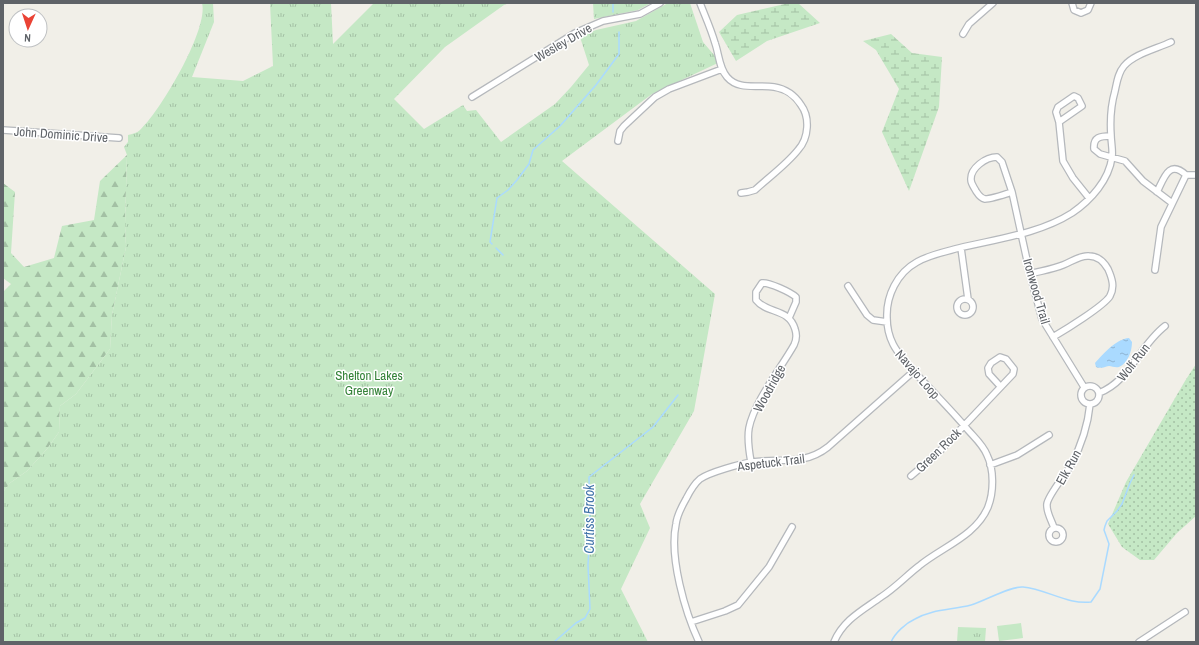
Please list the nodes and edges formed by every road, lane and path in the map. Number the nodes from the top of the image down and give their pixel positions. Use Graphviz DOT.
graph roads {
  1 [pos="660,3"];
  2 [pos="700,3"];
  3 [pos="993,3"];
  4 [pos="1072,3"];
  5 [pos="1091,3"];
  6 [pos="963,34"];
  7 [pos="1171,42"];
  8 [pos="722,69"];
  9 [pos="472,97"];
  10 [pos="1059,122"];
  11 [pos="3,130"];
  12 [pos="1110,136"];
  13 [pos="119,138"];
  14 [pos="618,141"];
  15 [pos="1112,157"];
  16 [pos="1186,175"];
  17 [pos="1196,175"];
  18 [pos="1012,192"];
  19 [pos="1157,192"];
  20 [pos="741,193"];
  21 [pos="1090,198"];
  22 [pos="1172,203"];
  23 [pos="1021,234"];
  24 [pos="961,248"];
  25 [pos="1155,270"];
  26 [pos="1030,274"];
  27 [pos="848,286"];
  28 [pos="968,299"];
  29 [pos="789,318"];
  30 [pos="887,322"];
  31 [pos="1164,326"];
  32 [pos="1053,337"];
  33 [pos="914,371"];
  34 [pos="1000,386"];
  35 [pos="1084,387"];
  36 [pos="1099,393"];
  37 [pos="1090,404"];
  38 [pos="964,425"];
  39 [pos="1049,435"];
  40 [pos="751,462"];
  41 [pos="990,465"];
  42 [pos="911,476"];
  43 [pos="792,527"];
  44 [pos="1054,528"];
  45 [pos="1185,612"];
  46 [pos="691,622"];
  47 [pos="699,642"];
  48 [pos="834,642"];
  49 [pos="1139,642"];
  1 -- 9 [label="street, Wesley Drive"];
  2 -- 8 [label="street"];
  3 -- 6 [label="street"];
  4 -- 5 [label="street"];
  7 -- 12 [label="street, Navajo Loop"];
  8 -- 14 [label="street"];
  8 -- 20 [label="street"];
  10 -- 10 [label="street"];
  10 -- 21 [label="street"];
  11 -- 13 [label="street, John Dominic Drive"];
  12 -- 15 [label="street, Navajo Loop"];
  12 -- 15 [label="street"];
  15 -- 19 [label="street"];
  15 -- 21 [label="street, Navajo Loop"];
  16 -- 17 [label="street"];
  16 -- 19 [label="street"];
  16 -- 22 [label="street"];
  18 -- 18 [label="street"];
  18 -- 23 [label="street, Ironwood Trail"];
  19 -- 22 [label="street"];
  21 -- 23 [label="street, Navajo Loop"];
  22 -- 25 [label="street"];
  23 -- 24 [label="street, Navajo Loop"];
  23 -- 26 [label="street, Ironwood Trail"];
  24 -- 28 [label="street"];
  24 -- 30 [label="street, Navajo Loop"];
  26 -- 32 [label="street, Ironwood Trail"];
  26 -- 32 [label="street"];
  27 -- 30 [label="street"];
  29 -- 29 [label="street"];
  29 -- 40 [label="street, Woodridge"];
  30 -- 33 [label="street, Navajo Loop"];
  31 -- 36 [label="street, Wolf Run"];
  32 -- 35 [label="street, Ironwood Trail"];
  33 -- 38 [label="street, Navajo Loop"];
  33 -- 40 [label="street, Aspetuck Trail"];
  34 -- 34 [label="street"];
  34 -- 38 [label="street, Green Rock"];
  35 -- 36 [label="street"];
  35 -- 37 [label="street"];
  36 -- 37 [label="street"];
  37 -- 44 [label="street, Elk Run"];
  38 -- 41 [label="street, Navajo Loop"];
  38 -- 42 [label="street, Green Rock"];
  39 -- 41 [label="street"];
  40 -- 46 [label="street, Aspetuck Trail"];
  41 -- 48 [label="street, Navajo Loop"];
  43 -- 46 [label="street"];
  45 -- 49 [label="street"];
  46 -- 47 [label="street, Aspetuck Trail"];
}
